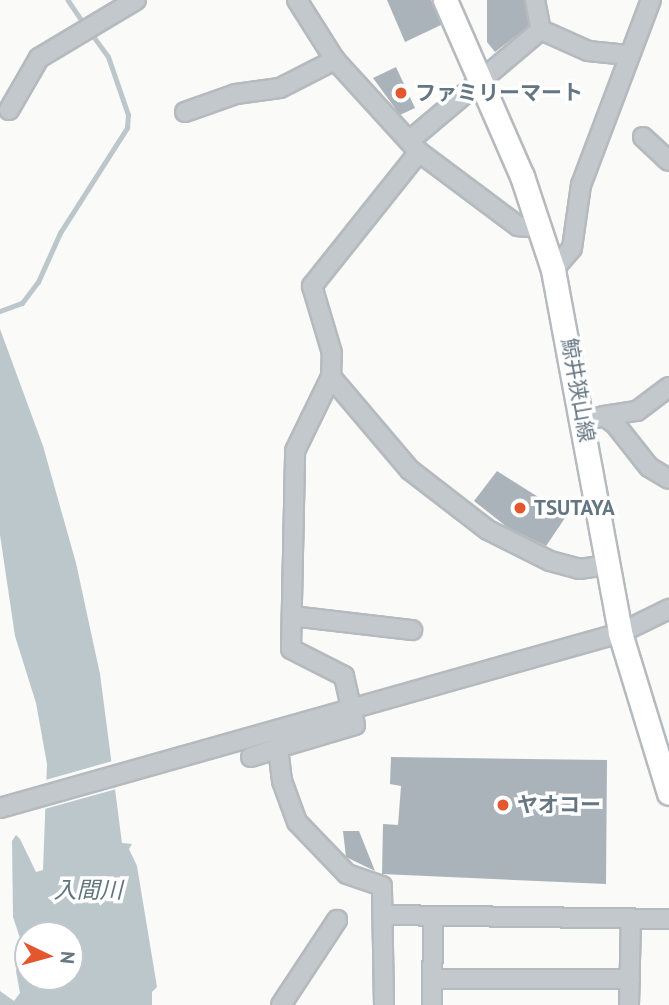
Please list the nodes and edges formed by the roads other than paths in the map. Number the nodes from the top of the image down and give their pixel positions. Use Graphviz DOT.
graph roads {
  1 [pos="136,0"];
  2 [pos="297,0"];
  3 [pos="445,0"];
  4 [pos="535,0"];
  5 [pos="652,0"];
  6 [pos="541,30"];
  7 [pos="628,54"];
  8 [pos="335,60"];
  9 [pos="480,77"];
  10 [pos="9,110"];
  11 [pos="185,112"];
  12 [pos="643,137"];
  13 [pos="414,147"];
  14 [pos="669,161"];
  15 [pos="540,228"];
  16 [pos="553,270"];
  17 [pos="331,377"];
  18 [pos="669,387"];
  19 [pos="594,419"];
  20 [pos="669,479"];
  21 [pos="607,565"];
  22 [pos="669,609"];
  23 [pos="292,616"];
  24 [pos="412,630"];
  25 [pos="620,633"];
  26 [pos="354,706"];
  27 [pos="278,748"];
  28 [pos="250,757"];
  29 [pos="669,793"];
  30 [pos="0,808"];
  31 [pos="383,915"];
  32 [pos="433,917"];
  33 [pos="631,919"];
  34 [pos="669,919"];
  35 [pos="337,920"];
  36 [pos="432,979"];
  37 [pos="630,979"];
  38 [pos="281,1005"];
  39 [pos="384,1005"];
  40 [pos="432,1005"];
  41 [pos="629,1005"];
  1 -- 10 [label="street"];
  2 -- 8 [label="street"];
  3 -- 9 [label="main road, 鯨井狭山線"];
  4 -- 6 [label="street"];
  5 -- 7 [label="street"];
  6 -- 7 [label="street"];
  6 -- 9 [label="street"];
  7 -- 16 [label="street"];
  8 -- 11 [label="street"];
  8 -- 13 [label="street"];
  9 -- 13 [label="street"];
  9 -- 15 [label="main road, 鯨井狭山線"];
  12 -- 14 [label="street"];
  13 -- 15 [label="street"];
  13 -- 17 [label="street"];
  15 -- 16 [label="main road, 鯨井狭山線"];
  16 -- 19 [label="main road, 鯨井狭山線"];
  17 -- 21 [label="street"];
  17 -- 23 [label="street"];
  18 -- 19 [label="street"];
  19 -- 20 [label="street"];
  19 -- 21 [label="main road, 鯨井狭山線"];
  21 -- 25 [label="main road, 鯨井狭山線"];
  22 -- 25 [label="street"];
  23 -- 24 [label="street"];
  23 -- 26 [label="street"];
  25 -- 26 [label="street"];
  25 -- 29 [label="main road, 鯨井狭山線"];
  26 -- 27 [label="street"];
  26 -- 30 [label="street"];
  27 -- 28 [label="street"];
  27 -- 31 [label="street"];
  31 -- 32 [label="street"];
  31 -- 39 [label="street"];
  32 -- 33 [label="street"];
  32 -- 36 [label="street"];
  33 -- 34 [label="street"];
  33 -- 37 [label="street"];
  35 -- 38 [label="street"];
  36 -- 37 [label="street"];
  36 -- 40 [label="street"];
  37 -- 41 [label="street"];
}
